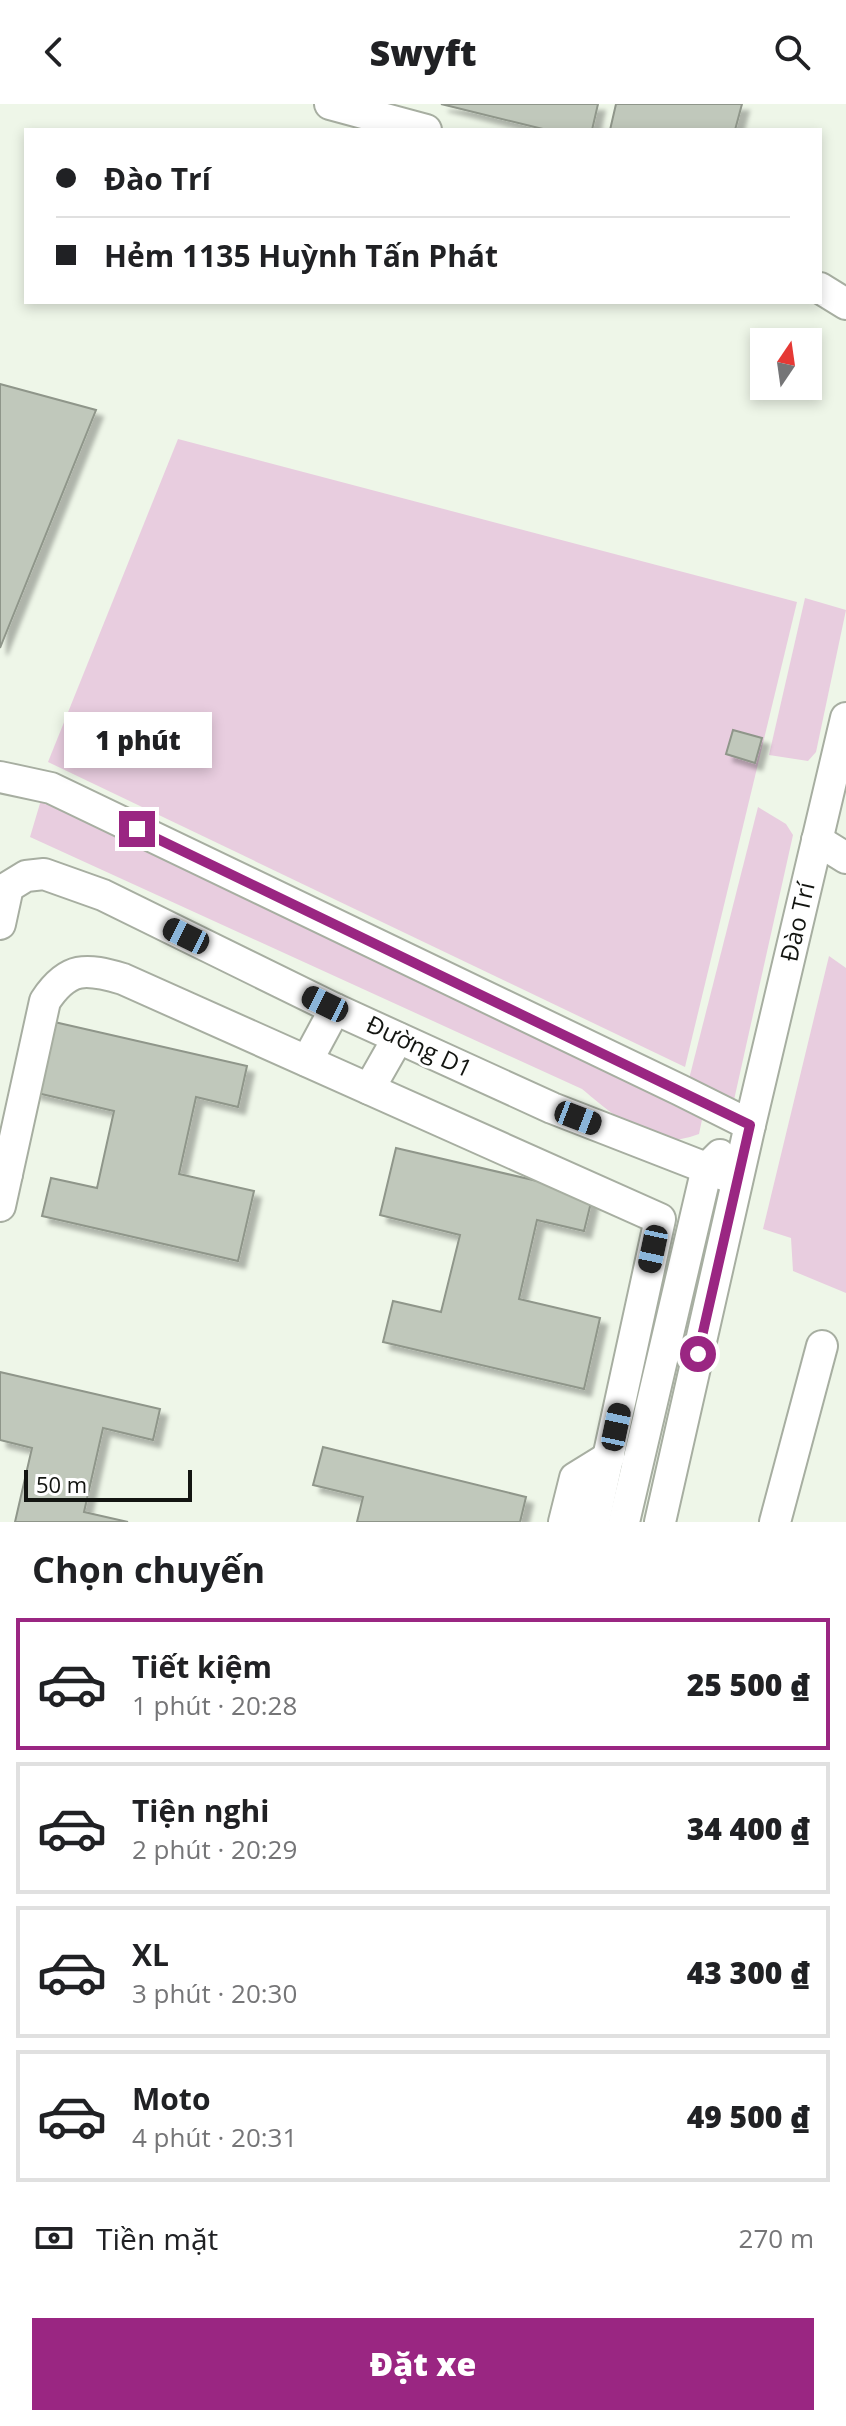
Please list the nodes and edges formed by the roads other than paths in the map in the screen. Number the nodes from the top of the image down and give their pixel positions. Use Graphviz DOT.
graph roads {
  1 [pos="330,104"];
  2 [pos="419,128"];
  3 [pos="822,289"];
  4 [pos="846,304"];
  5 [pos="844,738"];
  6 [pos="0,777"];
  7 [pos="817,840"];
  8 [pos="846,858"];
  9 [pos="0,924"];
  10 [pos="335,1009"];
  11 [pos="398,1038"];
  12 [pos="307,1061"];
  13 [pos="369,1089"];
  14 [pos="750,1125"];
  15 [pos="707,1168"];
  16 [pos="4,1174"];
  17 [pos="737,1180"];
  18 [pos="0,1206"];
  19 [pos="822,1346"];
  20 [pos="630,1430"];
  21 [pos="678,1441"];
  22 [pos="609,1457"];
  23 [pos="564,1522"];
  24 [pos="594,1522"];
  25 [pos="624,1522"];
  26 [pos="660,1522"];
  27 [pos="775,1522"];
  1 -- 2 [label="street"];
  3 -- 4 [label="street"];
  5 -- 7 [label="street, Đào Trí"];
  6 -- 14 [label="street"];
  7 -- 8 [label="street"];
  7 -- 14 [label="street, Đào Trí"];
  9 -- 10 [label="street, Đường D1"];
  10 -- 11 [label="street, Đường D1"];
  10 -- 12 [label="street"];
  11 -- 13 [label="street"];
  11 -- 15 [label="street, Đường D1"];
  12 -- 13 [label="street"];
  12 -- 16 [label="street"];
  13 -- 20 [label="street"];
  14 -- 15 [label="street"];
  14 -- 17 [label="street, Đào Trí"];
  15 -- 17 [label="street, Đường D1"];
  15 -- 20 [label="street"];
  16 -- 18 [label="street"];
  17 -- 21 [label="street, Đào Trí"];
  19 -- 27 [label="street"];
  20 -- 21 [label="street"];
  20 -- 22 [label="street"];
  20 -- 25 [label="street"];
  21 -- 26 [label="street, Đào Trí"];
  22 -- 23 [label="street"];
  22 -- 24 [label="street"];
}
